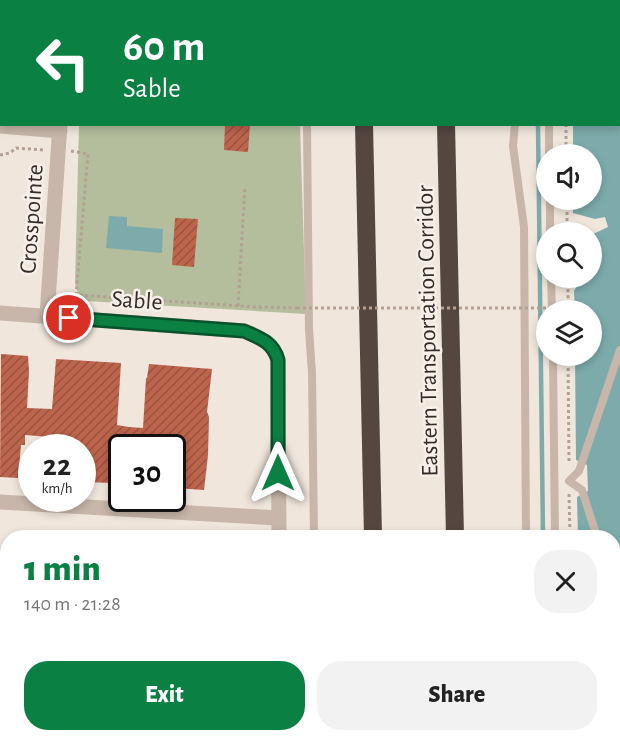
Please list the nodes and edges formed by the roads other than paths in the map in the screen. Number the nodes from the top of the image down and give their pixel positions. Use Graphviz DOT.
graph roads {
  1 [pos="0,126"];
  2 [pos="307,126"];
  3 [pos="364,126"];
  4 [pos="446,126"];
  5 [pos="515,126"];
  6 [pos="549,126"];
  7 [pos="60,128"];
  8 [pos="549,144"];
  9 [pos="0,313"];
  10 [pos="47,316"];
  11 [pos="620,350"];
  12 [pos="553,366"];
  13 [pos="0,502"];
  14 [pos="278,518"];
  15 [pos="279,530"];
  16 [pos="314,530"];
  17 [pos="373,530"];
  18 [pos="455,530"];
  19 [pos="526,530"];
  20 [pos="555,530"];
  21 [pos="595,530"];
  1 -- 7 [label="street"];
  2 -- 16 [label="lane"];
  3 -- 17 [label="highway"];
  4 -- 18 [label="highway, Eastern Transportation Corridor"];
  5 -- 19 [label="lane"];
  6 -- 8 [label="lane"];
  7 -- 10 [label="street, Crosspointe"];
  9 -- 10 [label="street, Sable"];
  10 -- 14 [label="street, Sable"];
  11 -- 21 [label="lane"];
  12 -- 20 [label="lane"];
  13 -- 14 [label="street"];
  14 -- 15 [label="street"];
}
